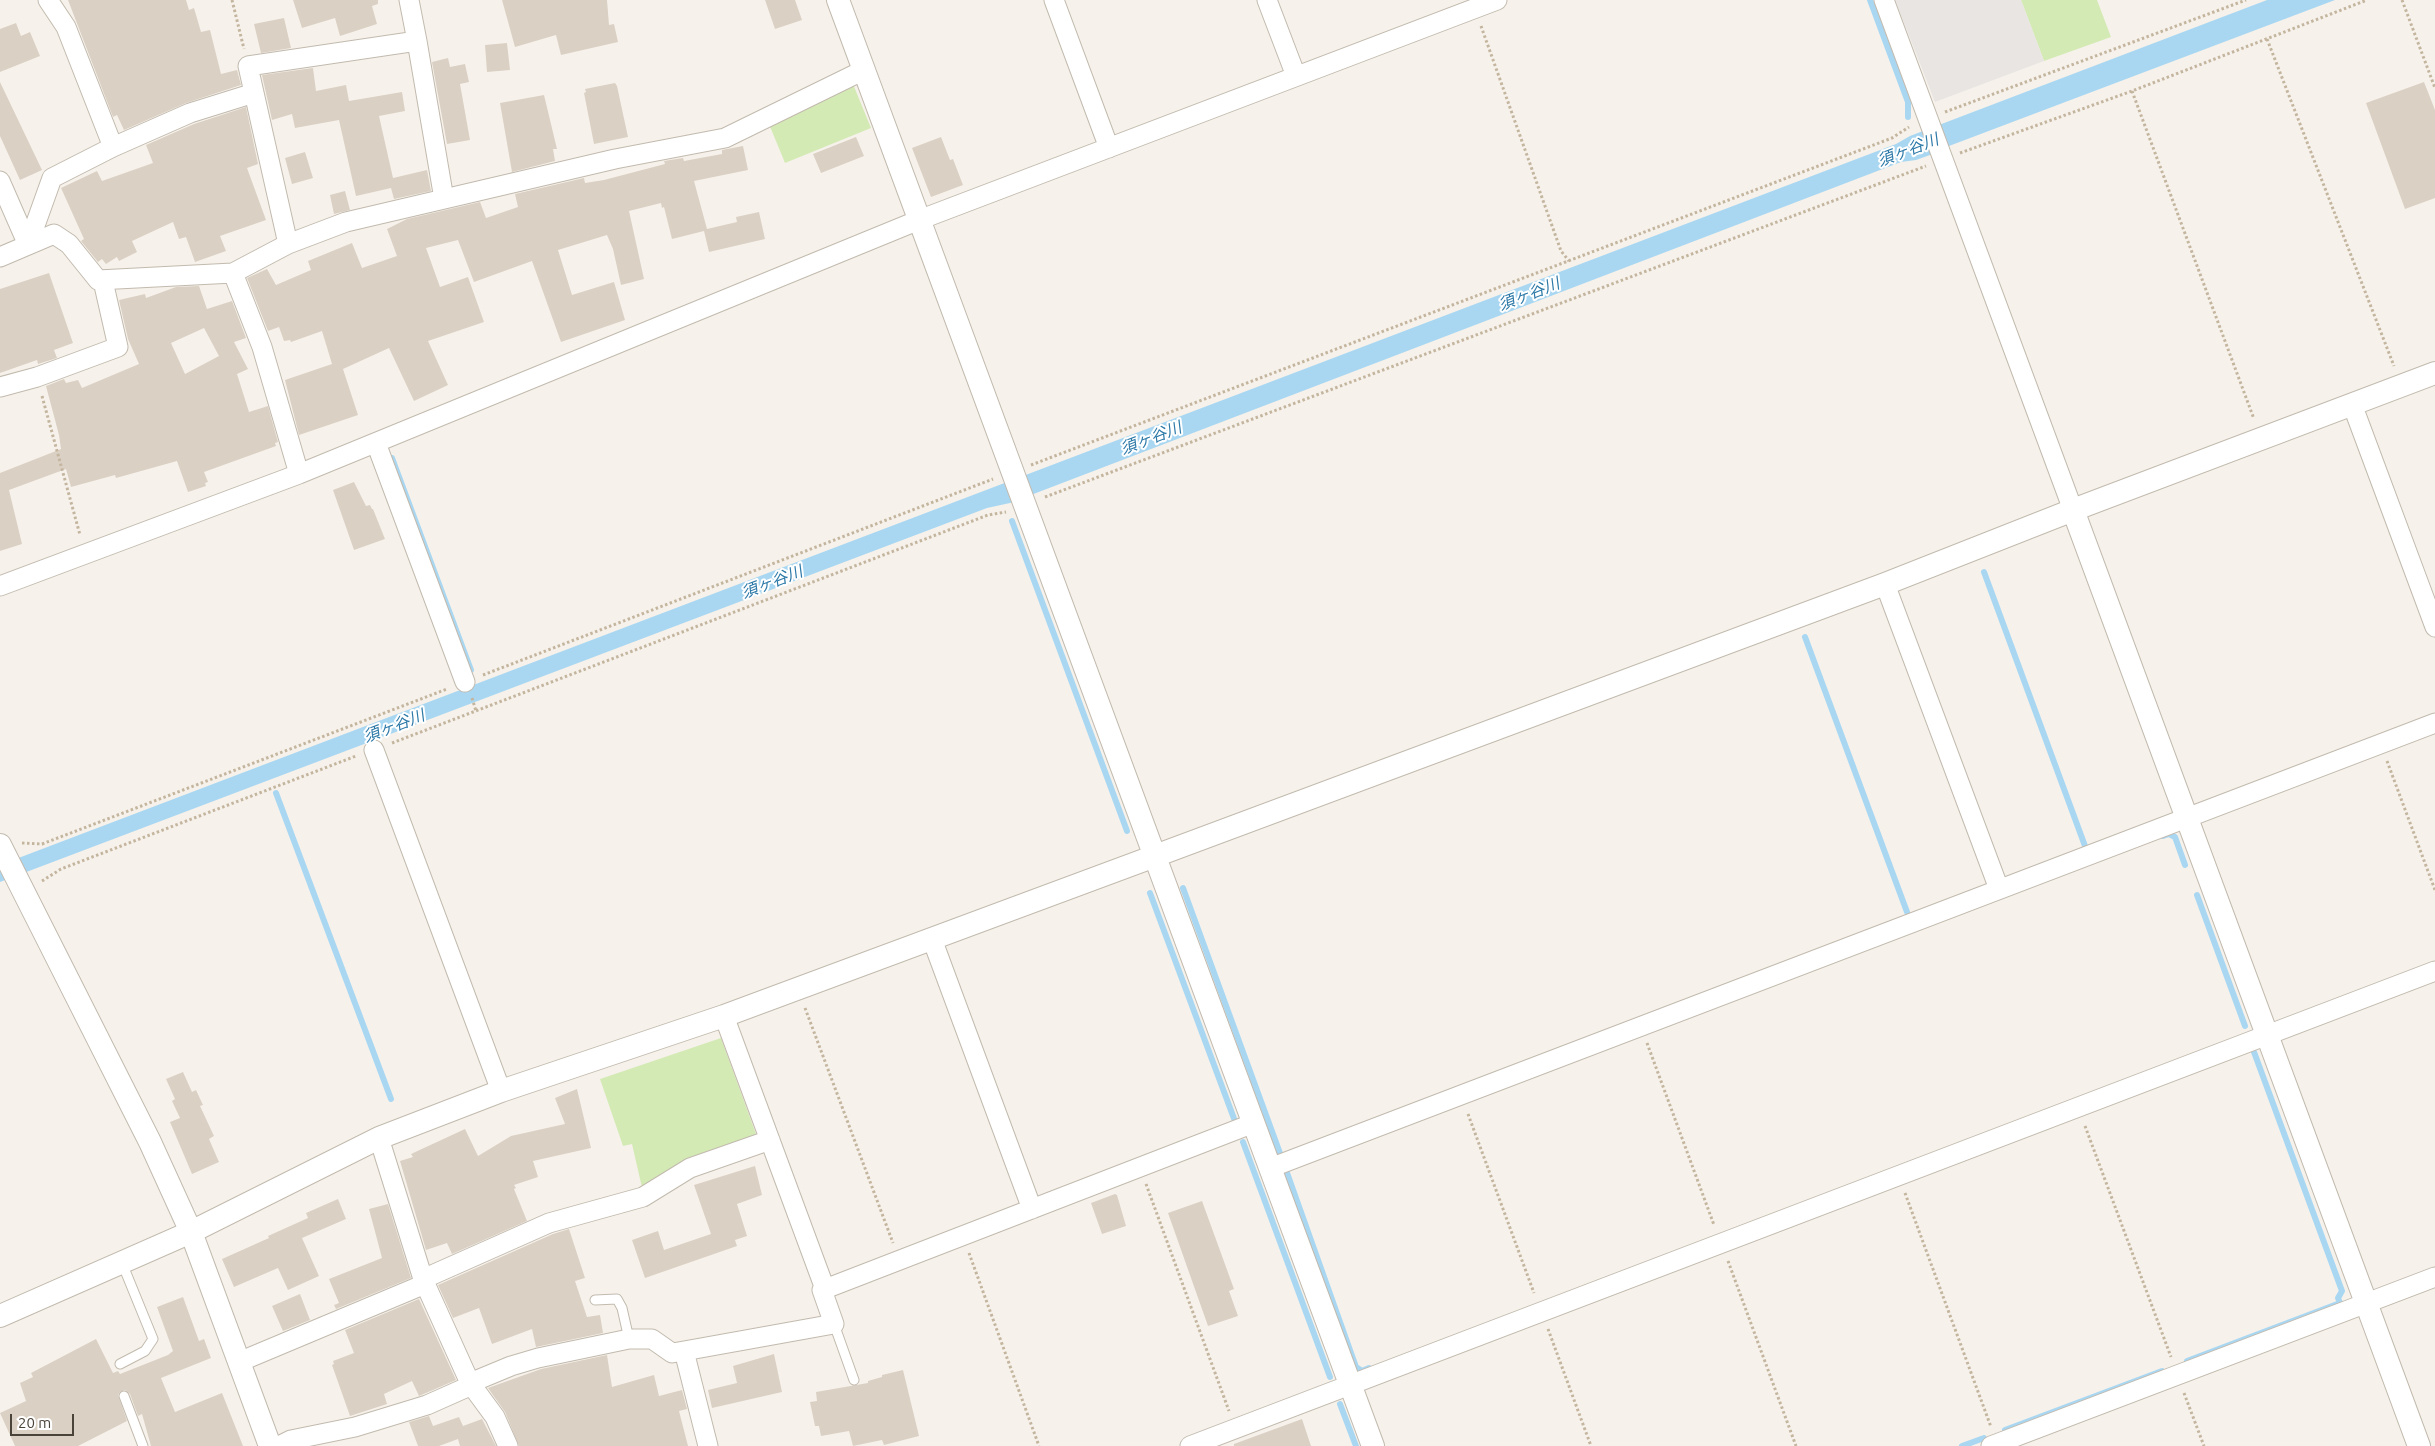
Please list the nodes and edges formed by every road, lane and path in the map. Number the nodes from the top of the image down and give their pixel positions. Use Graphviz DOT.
graph roads {
  1 [pos="48,0"];
  2 [pos="232,0"];
  3 [pos="409,0"];
  4 [pos="838,0"];
  5 [pos="1054,0"];
  6 [pos="1267,0"];
  7 [pos="1884,0"];
  8 [pos="2246,0"];
  9 [pos="2367,0"];
  10 [pos="2402,0"];
  11 [pos="1487,3"];
  12 [pos="2267,38"];
  13 [pos="417,41"];
  14 [pos="248,66"];
  15 [pos="864,70"];
  16 [pos="1296,76"];
  17 [pos="2435,88"];
  18 [pos="2132,91"];
  19 [pos="254,93"];
  20 [pos="1929,122"];
  21 [pos="113,147"];
  22 [pos="1109,148"];
  23 [pos="1942,159"];
  24 [pos="0,180"];
  25 [pos="444,199"];
  26 [pos="919,220"];
  27 [pos="288,244"];
  28 [pos="28,245"];
  29 [pos="0,257"];
  30 [pos="1569,261"];
  31 [pos="233,273"];
  32 [pos="104,281"];
  33 [pos="2435,372"];
  34 [pos="37,377"];
  35 [pos="2402,385"];
  36 [pos="0,387"];
  37 [pos="2352,404"];
  38 [pos="2261,438"];
  39 [pos="376,443"];
  40 [pos="1013,473"];
  41 [pos="299,474"];
  42 [pos="1024,503"];
  43 [pos="2073,510"];
  44 [pos="85,555"];
  45 [pos="1885,584"];
  46 [pos="0,586"];
  47 [pos="2435,627"];
  48 [pos="465,682"];
  49 [pos="2435,723"];
  50 [pos="2380,744"];
  51 [pos="374,750"];
  52 [pos="2187,817"];
  53 [pos="2,850"];
  54 [pos="1155,856"];
  55 [pos="22,889"];
  56 [pos="1999,889"];
  57 [pos="2435,890"];
  58 [pos="932,939"];
  59 [pos="2435,971"];
  60 [pos="798,989"];
  61 [pos="724,1016"];
  62 [pos="2267,1035"];
  63 [pos="501,1091"];
  64 [pos="1460,1095"];
  65 [pos="2078,1107"];
  66 [pos="1254,1123"];
  67 [pos="379,1138"];
  68 [pos="770,1140"];
  69 [pos="1140,1167"];
  70 [pos="1270,1168"];
  71 [pos="1899,1175"];
  72 [pos="1032,1209"];
  73 [pos="191,1232"];
  74 [pos="963,1236"];
  75 [pos="899,1260"];
  76 [pos="122,1262"];
  77 [pos="2435,1277"];
  78 [pos="424,1281"];
  79 [pos="825,1289"];
  80 [pos="596,1300"];
  81 [pos="2366,1303"];
  82 [pos="1541,1312"];
  83 [pos="0,1316"];
  84 [pos="834,1324"];
  85 [pos="629,1339"];
  86 [pos="684,1351"];
  87 [pos="239,1362"];
  88 [pos="120,1364"];
  89 [pos="2178,1375"];
  90 [pos="854,1380"];
  91 [pos="471,1384"];
  92 [pos="1351,1385"];
  93 [pos="124,1396"];
  94 [pos="1236,1429"];
  95 [pos="1994,1445"];
  96 [pos="143,1446"];
  97 [pos="270,1446"];
  98 [pos="279,1446"];
  99 [pos="508,1446"];
  100 [pos="708,1446"];
  101 [pos="1039,1446"];
  102 [pos="1190,1446"];
  103 [pos="1373,1446"];
  104 [pos="1591,1446"];
  105 [pos="2204,1446"];
  106 [pos="2419,1446"];
  1 -- 21 [label="street"];
  2 -- 14 [label="path"];
  3 -- 13 [label="street"];
  4 -- 15 [label="street"];
  5 -- 22 [label="street"];
  6 -- 16 [label="street"];
  7 -- 20 [label="street"];
  8 -- 20 [label="path"];
  9 -- 12 [label="path"];
  10 -- 17 [label="path"];
  11 -- 16 [label="street"];
  11 -- 30 [label="path"];
  12 -- 18 [label="path"];
  12 -- 35 [label="path"];
  13 -- 14 [label="street"];
  13 -- 25 [label="street"];
  14 -- 19 [label="street"];
  15 -- 25 [label="street"];
  15 -- 26 [label="street"];
  16 -- 22 [label="street"];
  18 -- 23 [label="path"];
  18 -- 38 [label="path"];
  19 -- 21 [label="street"];
  19 -- 27 [label="street"];
  20 -- 23 [label="street"];
  20 -- 30 [label="path"];
  21 -- 28 [label="street"];
  22 -- 26 [label="street"];
  23 -- 42 [label="path"];
  23 -- 43 [label="street"];
  24 -- 28 [label="street"];
  25 -- 27 [label="street"];
  26 -- 39 [label="street"];
  26 -- 40 [label="street"];
  27 -- 31 [label="street"];
  28 -- 29 [label="street"];
  28 -- 32 [label="street"];
  30 -- 40 [label="path"];
  31 -- 32 [label="street"];
  31 -- 41 [label="street"];
  32 -- 34 [label="street"];
  33 -- 35 [label="street"];
  34 -- 36 [label="street"];
  34 -- 44 [label="path"];
  35 -- 37 [label="street"];
  37 -- 38 [label="street"];
  37 -- 47 [label="street"];
  38 -- 43 [label="street"];
  39 -- 41 [label="street"];
  39 -- 48 [label="street"];
  40 -- 42 [label="street"];
  40 -- 48 [label="path"];
  41 -- 44 [label="street"];
  42 -- 51 [label="path"];
  42 -- 54 [label="street"];
  43 -- 45 [label="street"];
  43 -- 52 [label="street"];
  44 -- 46 [label="street"];
  45 -- 54 [label="street"];
  45 -- 56 [label="street"];
  48 -- 53 [label="path"];
  49 -- 50 [label="street"];
  50 -- 52 [label="street"];
  50 -- 57 [label="path"];
  51 -- 55 [label="path"];
  51 -- 63 [label="street"];
  52 -- 56 [label="street"];
  52 -- 62 [label="street"];
  53 -- 55 [label="street"];
  54 -- 58 [label="street"];
  54 -- 66 [label="street"];
  55 -- 73 [label="street"];
  56 -- 64 [label="street"];
  58 -- 60 [label="street"];
  58 -- 72 [label="street"];
  59 -- 62 [label="street"];
  60 -- 61 [label="street"];
  60 -- 75 [label="path"];
  61 -- 63 [label="street"];
  61 -- 68 [label="street"];
  62 -- 65 [label="street"];
  62 -- 81 [label="street"];
  63 -- 67 [label="street"];
  64 -- 70 [label="street"];
  64 -- 82 [label="path"];
  65 -- 71 [label="street"];
  65 -- 89 [label="path"];
  66 -- 69 [label="street"];
  66 -- 70 [label="street"];
  67 -- 73 [label="street"];
  67 -- 78 [label="street"];
  68 -- 78 [label="street"];
  68 -- 79 [label="street"];
  69 -- 72 [label="street"];
  69 -- 94 [label="path"];
  70 -- 92 [label="street"];
  71 -- 82 [label="street"];
  71 -- 95 [label="path"];
  72 -- 74 [label="street"];
  73 -- 76 [label="street"];
  73 -- 87 [label="street"];
  74 -- 75 [label="street"];
  74 -- 101 [label="path"];
  75 -- 79 [label="street"];
  76 -- 83 [label="street"];
  76 -- 88 [label="lane"];
  77 -- 81 [label="street"];
  78 -- 87 [label="street"];
  78 -- 91 [label="street"];
  79 -- 84 [label="street"];
  80 -- 85 [label="lane"];
  81 -- 89 [label="street"];
  81 -- 106 [label="street"];
  82 -- 92 [label="street"];
  82 -- 104 [label="path"];
  84 -- 86 [label="street"];
  84 -- 90 [label="lane"];
  85 -- 86 [label="street"];
  85 -- 91 [label="street"];
  86 -- 100 [label="street"];
  87 -- 97 [label="street"];
  89 -- 95 [label="street"];
  89 -- 105 [label="path"];
  91 -- 98 [label="street"];
  91 -- 99 [label="street"];
  92 -- 94 [label="street"];
  92 -- 103 [label="street"];
  93 -- 96 [label="lane"];
  94 -- 102 [label="street"];
}
